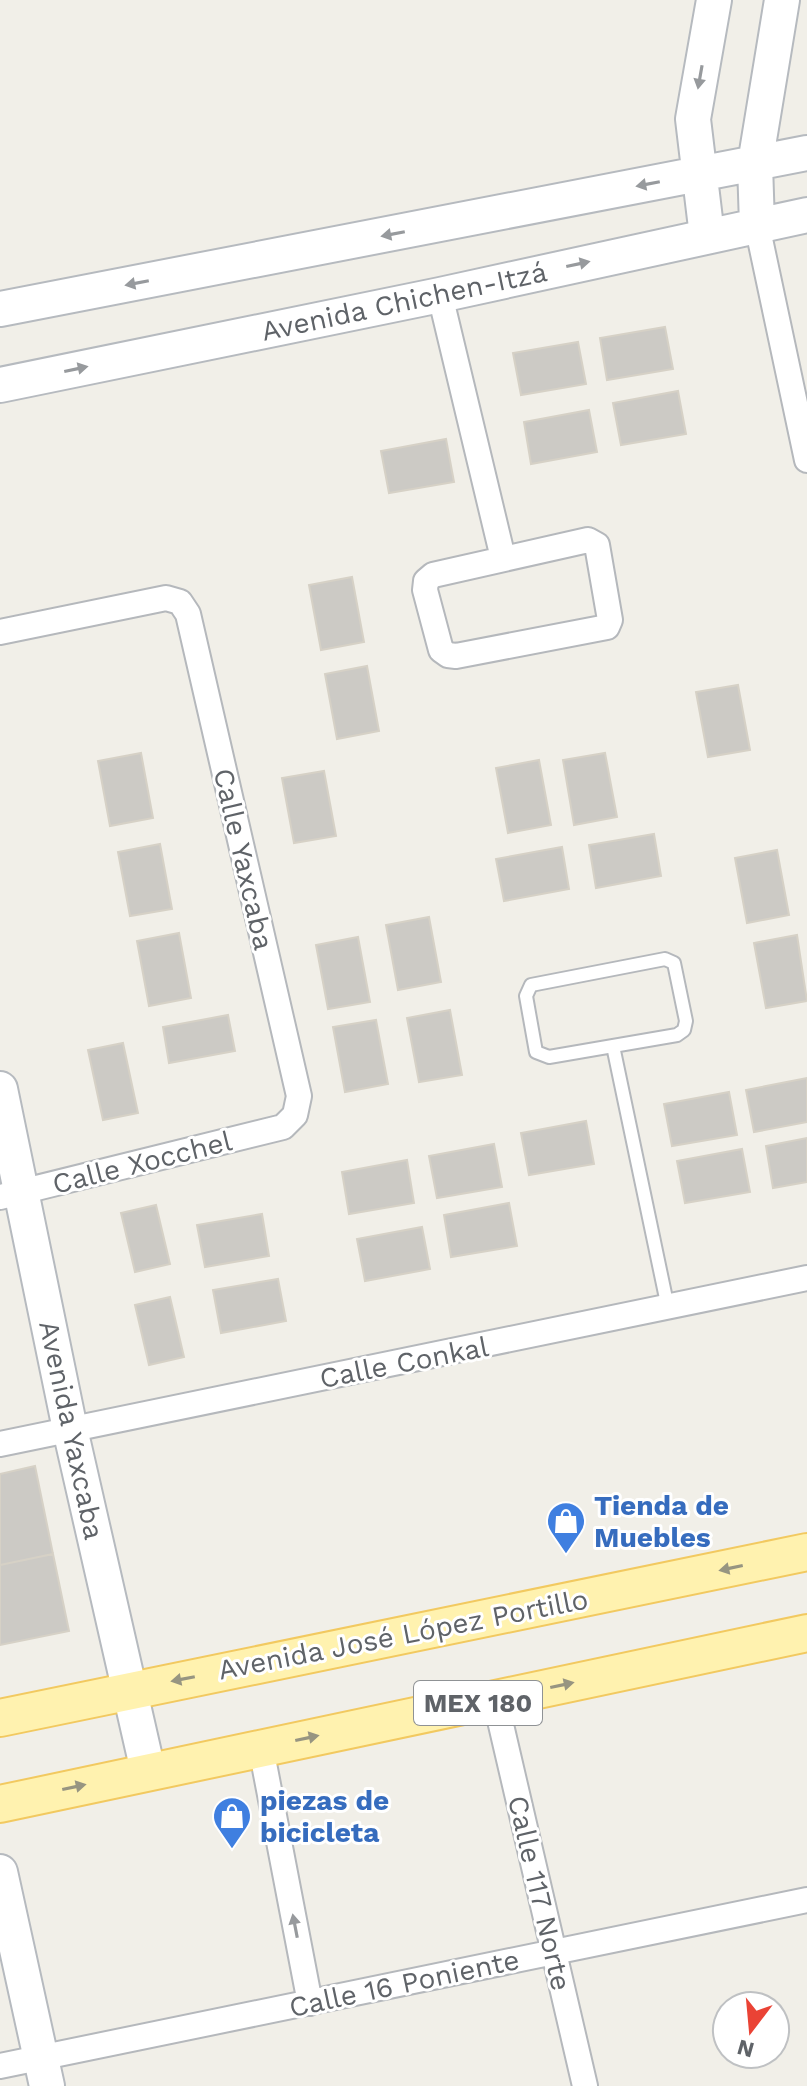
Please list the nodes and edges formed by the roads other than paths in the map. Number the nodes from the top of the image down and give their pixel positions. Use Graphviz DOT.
graph roads {
  1 [pos="714,0"];
  2 [pos="782,0"];
  3 [pos="807,153"];
  4 [pos="755,164"];
  5 [pos="698,175"];
  6 [pos="807,215"];
  7 [pos="757,225"];
  8 [pos="707,236"];
  9 [pos="440,295"];
  10 [pos="0,309"];
  11 [pos="0,385"];
  12 [pos="807,460"];
  13 [pos="503,558"];
  14 [pos="0,632"];
  15 [pos="613,1046"];
  16 [pos="0,1089"];
  17 [pos="283,1127"];
  18 [pos="11,1194"];
  19 [pos="807,1278"];
  20 [pos="668,1308"];
  21 [pos="70,1429"];
  22 [pos="0,1444"];
  23 [pos="807,1552"];
  24 [pos="807,1633"];
  25 [pos="131,1690"];
  26 [pos="495,1699"];
  27 [pos="0,1718"];
  28 [pos="261,1748"];
  29 [pos="148,1771"];
  30 [pos="0,1804"];
  31 [pos="0,1872"];
  32 [pos="807,1900"];
  33 [pos="553,1952"];
  34 [pos="310,2003"];
  35 [pos="0,2066"];
  36 [pos="44,2072"];
  37 [pos="585,2086"];
  1 -- 5 [label="main road, one-way"];
  2 -- 4 [label="main road"];
  3 -- 4 [label="main road"];
  4 -- 5 [label="main road"];
  4 -- 7 [label="main road"];
  5 -- 8 [label="main road"];
  5 -- 10 [label="main road, one-way"];
  6 -- 7 [label="main road, Avenida Chichen-Itzá"];
  7 -- 8 [label="main road, Avenida Chichen-Itzá"];
  7 -- 12 [label="street"];
  9 -- 8 [label="main road, Avenida Chichen-Itzá, one-way"];
  11 -- 9 [label="main road, Avenida Chichen-Itzá, one-way"];
  9 -- 13 [label="street"];
  13 -- 13 [label="street"];
  14 -- 17 [label="street, Calle Yaxcaba"];
  15 -- 15 [label="lane"];
  15 -- 20 [label="lane"];
  16 -- 18 [label="main road, Avenida Yaxcaba"];
  17 -- 18 [label="street, Calle Xocchel"];
  18 -- 21 [label="main road, Avenida Yaxcaba"];
  19 -- 20 [label="street, Calle Conkal"];
  20 -- 21 [label="street, Calle Conkal"];
  21 -- 22 [label="street, Calle Conkal"];
  21 -- 25 [label="main road, Avenida Yaxcaba"];
  23 -- 25 [label="main road, Avenida José López Portillo, one-way"];
  26 -- 24 [label="main road, MEX 180, one-way"];
  25 -- 27 [label="main road, Avenida José López Portillo"];
  25 -- 29 [label="main road, Avenida Yaxcaba"];
  28 -- 26 [label="main road, MEX 180, one-way"];
  26 -- 33 [label="street, Calle 117 Norte"];
  28 -- 29 [label="main road, MEX 180"];
  34 -- 28 [label="street, one-way"];
  30 -- 29 [label="main road, MEX 180, one-way"];
  31 -- 36 [label="main road"];
  32 -- 33 [label="street, Calle 16 Poniente"];
  33 -- 34 [label="street, Calle 16 Poniente"];
  33 -- 37 [label="street, Calle 117 Norte"];
  34 -- 36 [label="street, Calle 16 Poniente"];
  35 -- 36 [label="street, Calle 16 Poniente"];
}
